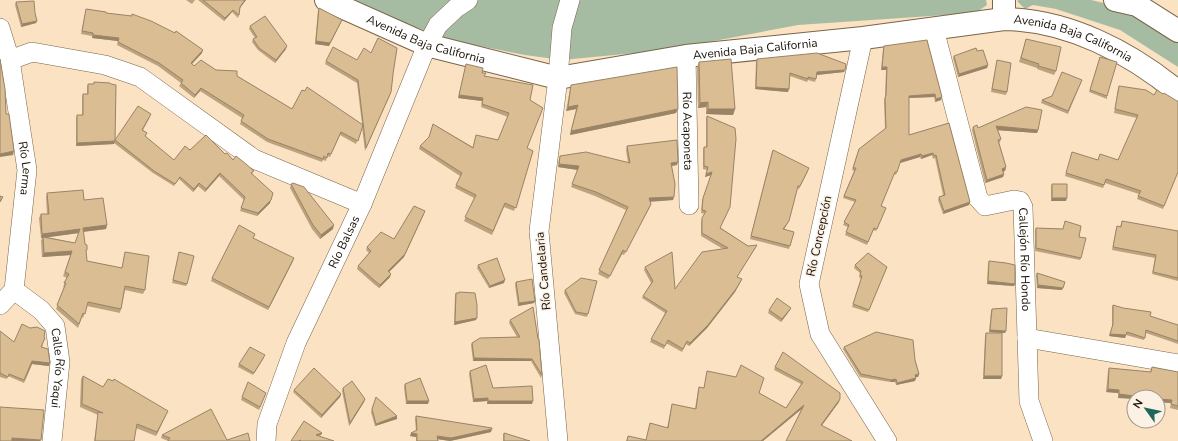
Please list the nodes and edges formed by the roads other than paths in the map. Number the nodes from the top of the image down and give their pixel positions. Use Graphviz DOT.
graph roads {
  1 [pos="326,0"];
  2 [pos="468,0"];
  3 [pos="570,0"];
  4 [pos="1115,0"];
  5 [pos="1004,9"];
  6 [pos="0,28"];
  7 [pos="934,29"];
  8 [pos="1178,30"];
  9 [pos="863,38"];
  10 [pos="427,44"];
  11 [pos="686,56"];
  12 [pos="10,60"];
  13 [pos="558,78"];
  14 [pos="1178,92"];
  15 [pos="362,204"];
  16 [pos="689,205"];
  17 [pos="14,290"];
  18 [pos="0,305"];
  19 [pos="1028,338"];
  20 [pos="1178,364"];
  21 [pos="52,441"];
  22 [pos="266,441"];
  23 [pos="558,441"];
  24 [pos="887,441"];
  25 [pos="1043,441"];
  1 -- 10 [label="street, Avenida Baja California"];
  2 -- 10 [label="street, Río Balsas"];
  3 -- 13 [label="street, Río Candelaria"];
  4 -- 8 [label="street"];
  5 -- 7 [label="street, Avenida Baja California"];
  5 -- 14 [label="street, Avenida Baja California"];
  6 -- 12 [label="street, Río Lerma"];
  7 -- 9 [label="street, Avenida Baja California"];
  7 -- 19 [label="street, Callejón Río Hondo"];
  9 -- 11 [label="street, Avenida Baja California"];
  9 -- 24 [label="street, Río Concepción"];
  10 -- 13 [label="street, Avenida Baja California"];
  10 -- 15 [label="street, Río Balsas"];
  11 -- 13 [label="street, Avenida Baja California"];
  11 -- 16 [label="street, Río Acaponeta"];
  12 -- 15 [label="street"];
  12 -- 17 [label="street, Río Lerma"];
  13 -- 23 [label="street, Río Candelaria"];
  15 -- 22 [label="street, Río Balsas"];
  17 -- 18 [label="street"];
  17 -- 21 [label="street, Calle Río Yaqui"];
  19 -- 20 [label="street"];
  19 -- 25 [label="street, Callejón Río Hondo"];
}
